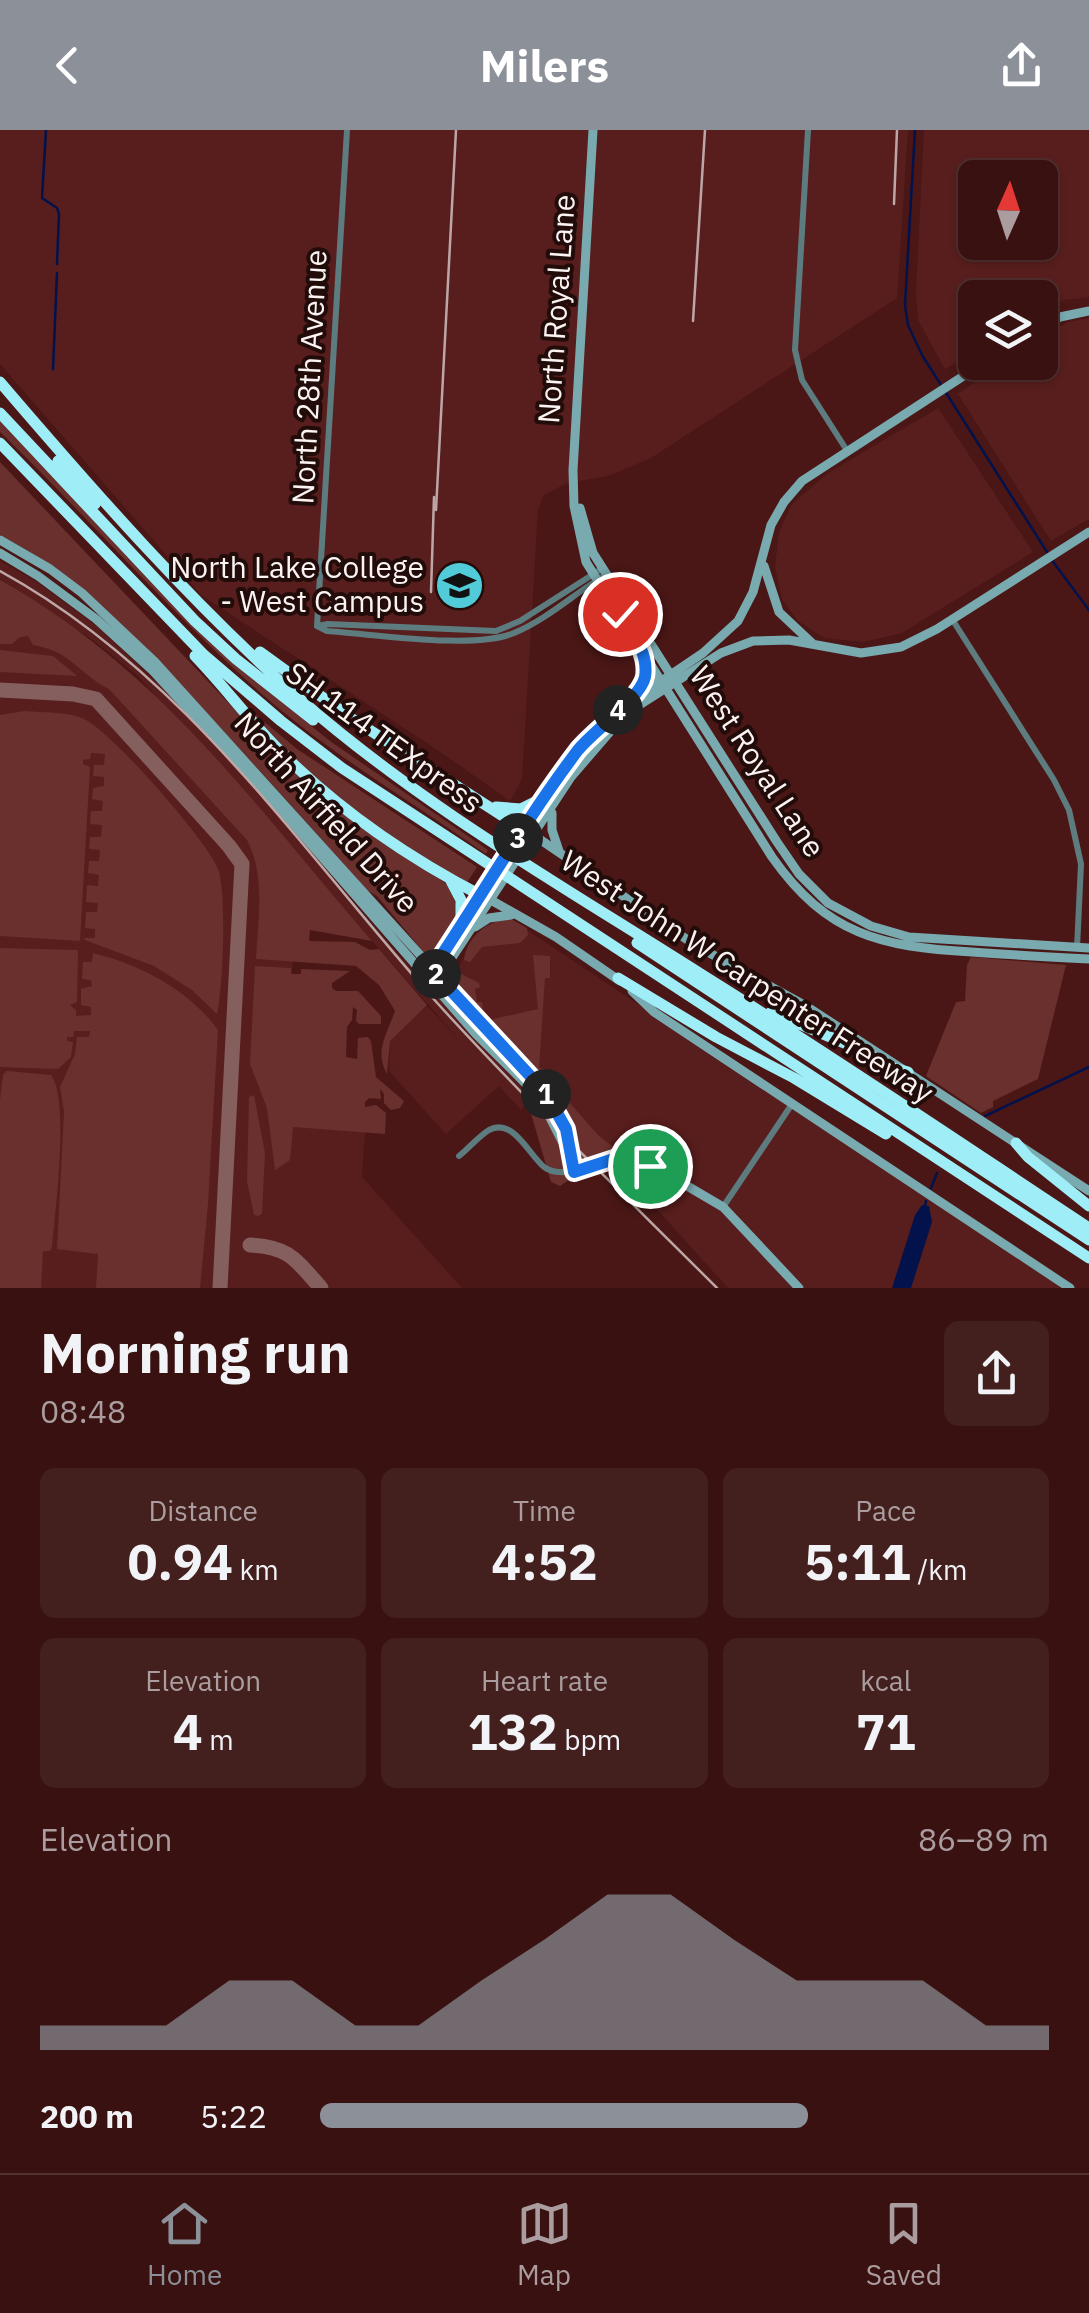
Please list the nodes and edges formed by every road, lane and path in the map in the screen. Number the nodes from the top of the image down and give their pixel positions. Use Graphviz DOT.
graph roads {
  1 [pos="347,130"];
  2 [pos="593,130"];
  3 [pos="808,130"];
  4 [pos="1089,310"];
  5 [pos="1058,318"];
  6 [pos="958,379"];
  7 [pos="0,382"];
  8 [pos="0,413"];
  9 [pos="29,416"];
  10 [pos="0,442"];
  11 [pos="846,450"];
  12 [pos="1089,532"];
  13 [pos="0,540"];
  14 [pos="0,553"];
  15 [pos="137,560"];
  16 [pos="763,561"];
  17 [pos="601,573"];
  18 [pos="134,585"];
  19 [pos="210,613"];
  20 [pos="952,619"];
  21 [pos="814,645"];
  22 [pos="643,650"];
  23 [pos="669,680"];
  24 [pos="638,694"];
  25 [pos="580,757"];
  26 [pos="548,803"];
  27 [pos="484,805"];
  28 [pos="758,824"];
  29 [pos="529,833"];
  30 [pos="494,846"];
  31 [pos="560,854"];
  32 [pos="535,872"];
  33 [pos="450,879"];
  34 [pos="487,898"];
  35 [pos="846,914"];
  36 [pos="516,915"];
  37 [pos="840,924"];
  38 [pos="467,928"];
  39 [pos="965,946"];
  40 [pos="1089,948"];
  41 [pos="446,950"];
  42 [pos="1077,953"];
  43 [pos="419,955"];
  44 [pos="1089,959"];
  45 [pos="433,977"];
  46 [pos="618,978"];
  47 [pos="716,983"];
  48 [pos="908,1072"];
  49 [pos="792,1104"];
  50 [pos="903,1137"];
  51 [pos="1016,1143"];
  52 [pos="459,1156"];
  53 [pos="574,1172"];
  54 [pos="1089,1192"];
  55 [pos="1089,1206"];
  56 [pos="723,1207"];
  57 [pos="1089,1228"];
  58 [pos="1089,1240"];
  59 [pos="1089,1258"];
  60 [pos="1054,1277"];
  61 [pos="800,1288"];
  62 [pos="1047,1288"];
  63 [pos="1070,1288"];
  1 -- 17 [label="street, North 28th Avenue"];
  2 -- 17 [label="main road, North Royal Lane"];
  3 -- 11 [label="street"];
  4 -- 5 [label="main road"];
  6 -- 11 [label="main road"];
  7 -- 9 [label="highway, West John W Carpenter Freeway"];
  8 -- 15 [label="highway, SH 114 TEXpress"];
  9 -- 15 [label="highway"];
  9 -- 19 [label="highway, West John W Carpenter Freeway"];
  10 -- 18 [label="highway, West John W Carpenter Freeway"];
  11 -- 16 [label="main road"];
  12 -- 20 [label="main road"];
  13 -- 43 [label="main road, North Airfield Drive"];
  14 -- 45 [label="main road, North Airfield Drive"];
  15 -- 30 [label="highway, SH 114 TEXpress"];
  16 -- 21 [label="main road"];
  16 -- 23 [label="main road"];
  17 -- 22 [label="main road, North Royal Lane"];
  17 -- 23 [label="main road, West Royal Lane"];
  18 -- 33 [label="highway"];
  18 -- 50 [label="highway, West John W Carpenter Freeway"];
  19 -- 27 [label="highway"];
  19 -- 30 [label="highway, West John W Carpenter Freeway"];
  20 -- 21 [label="main road"];
  20 -- 42 [label="street"];
  21 -- 23 [label="main road"];
  22 -- 23 [label="main road, North Royal Lane"];
  22 -- 24 [label="main road"];
  23 -- 24 [label="main road"];
  23 -- 25 [label="main road"];
  23 -- 28 [label="main road, West Royal Lane"];
  24 -- 25 [label="main road"];
  25 -- 26 [label="main road"];
  26 -- 27 [label="highway"];
  26 -- 29 [label="main road"];
  26 -- 31 [label="main road"];
  27 -- 29 [label="highway"];
  28 -- 35 [label="main road, West Royal Lane"];
  28 -- 37 [label="main road, West Royal Lane"];
  29 -- 31 [label="main road, West John W Carpenter Freeway"];
  29 -- 34 [label="main road"];
  30 -- 32 [label="highway, West John W Carpenter Freeway"];
  31 -- 48 [label="main road, West John W Carpenter Freeway"];
  32 -- 47 [label="highway, West John W Carpenter Freeway"];
  32 -- 58 [label="highway"];
  33 -- 34 [label="highway"];
  33 -- 38 [label="highway"];
  34 -- 36 [label="main road"];
  34 -- 38 [label="main road"];
  35 -- 37 [label="main road"];
  35 -- 39 [label="main road, West Royal Lane"];
  36 -- 38 [label="main road"];
  36 -- 46 [label="main road"];
  37 -- 39 [label="main road, West Royal Lane"];
  38 -- 41 [label="main road"];
  38 -- 45 [label="main road"];
  39 -- 42 [label="main road, West Royal Lane"];
  40 -- 42 [label="main road, West Royal Lane"];
  41 -- 43 [label="main road"];
  41 -- 45 [label="main road"];
  42 -- 44 [label="main road, West Royal Lane"];
  43 -- 45 [label="main road, North Airfield Drive"];
  45 -- 53 [label="main road, North Airfield Drive"];
  46 -- 49 [label="main road"];
  46 -- 50 [label="highway"];
  47 -- 48 [label="highway"];
  47 -- 57 [label="highway, West John W Carpenter Freeway"];
  48 -- 51 [label="main road, West John W Carpenter Freeway"];
  49 -- 56 [label="street"];
  49 -- 60 [label="main road"];
  50 -- 59 [label="highway, West John W Carpenter Freeway"];
  51 -- 54 [label="main road, West John W Carpenter Freeway"];
  51 -- 55 [label="highway"];
  52 -- 53 [label="street"];
  53 -- 56 [label="main road"];
  56 -- 61 [label="main road"];
  60 -- 62 [label="street"];
  60 -- 63 [label="main road"];
}
